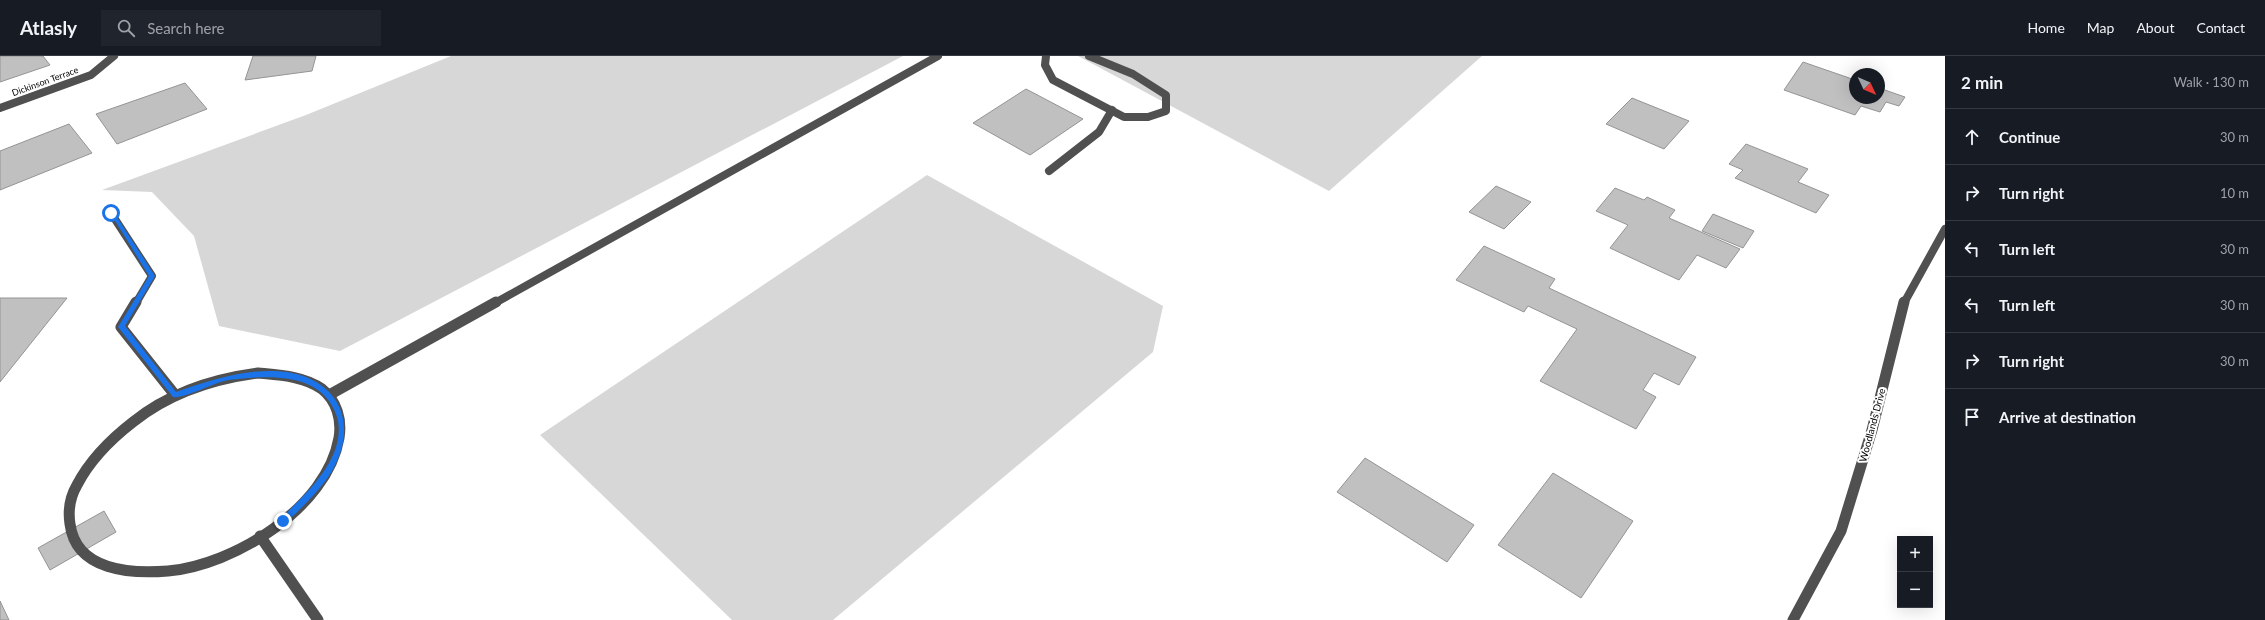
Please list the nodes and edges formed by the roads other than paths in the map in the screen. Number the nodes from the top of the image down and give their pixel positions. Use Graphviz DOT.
graph roads {
  1 [pos="114,56"];
  2 [pos="938,56"];
  3 [pos="1046,56"];
  4 [pos="1089,56"];
  5 [pos="0,108"];
  6 [pos="1112,110"];
  7 [pos="1049,171"];
  8 [pos="111,213"];
  9 [pos="1945,229"];
  10 [pos="175,395"];
  11 [pos="329,395"];
  12 [pos="260,536"];
  13 [pos="318,620"];
  14 [pos="1793,620"];
  1 -- 5 [label="street, Dickinson Terrace"];
  2 -- 11 [label="street"];
  3 -- 6 [label="street"];
  4 -- 6 [label="street"];
  6 -- 7 [label="street"];
  8 -- 10 [label="street"];
  9 -- 14 [label="street, Woodlands Drive"];
  10 -- 11 [label="street"];
  10 -- 12 [label="street"];
  11 -- 12 [label="street"];
  12 -- 13 [label="street"];
}
